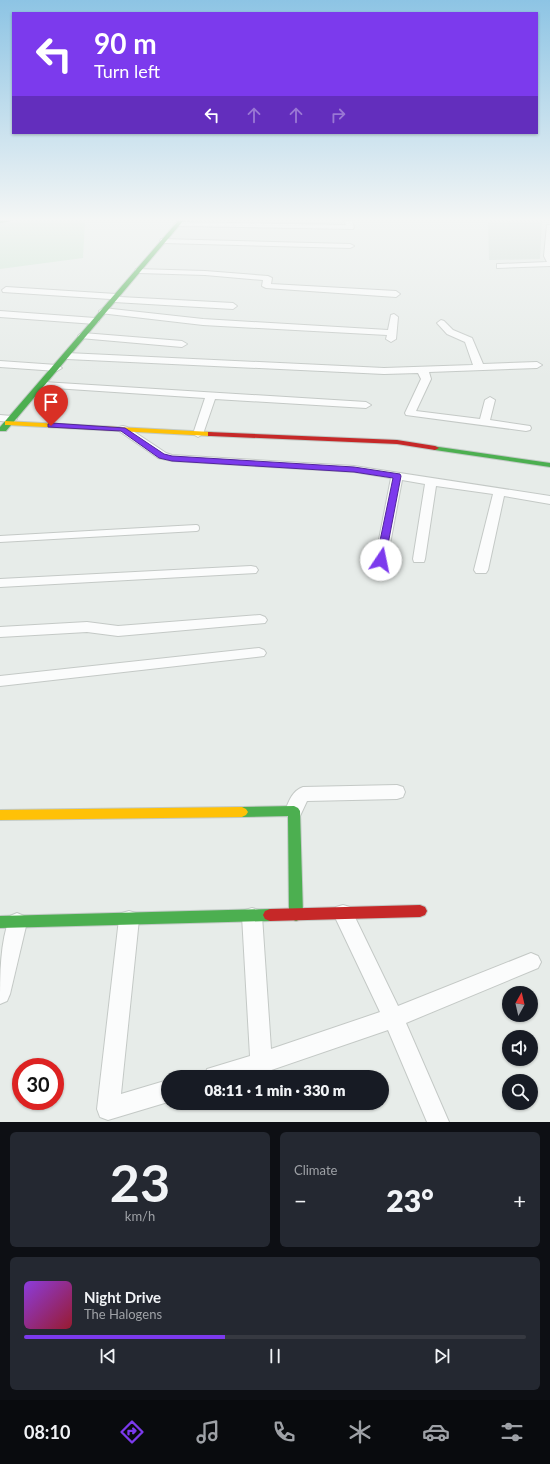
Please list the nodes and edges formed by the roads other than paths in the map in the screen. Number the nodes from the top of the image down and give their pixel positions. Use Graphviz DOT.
graph roads {
  1 [pos="136,273"];
  2 [pos="139,273"];
  3 [pos="210,273"];
  4 [pos="196,281"];
  5 [pos="6,290"];
  6 [pos="396,294"];
  7 [pos="115,298"];
  8 [pos="0,306"];
  9 [pos="234,306"];
  10 [pos="103,311"];
  11 [pos="0,314"];
  12 [pos="42,317"];
  13 [pos="394,317"];
  14 [pos="95,321"];
  15 [pos="441,323"];
  16 [pos="83,336"];
  17 [pos="182,344"];
  18 [pos="66,356"];
  19 [pos="0,364"];
  20 [pos="537,365"];
  21 [pos="479,367"];
  22 [pos="57,368"];
  23 [pos="420,369"];
  24 [pos="43,385"];
  25 [pos="211,395"];
  26 [pos="490,400"];
  27 [pos="366,405"];
  28 [pos="7,420"];
  29 [pos="484,423"];
  30 [pos="526,428"];
  31 [pos="123,429"];
  32 [pos="0,432"];
  33 [pos="198,434"];
  34 [pos="550,465"];
  35 [pos="397,476"];
  36 [pos="430,482"];
  37 [pos="499,492"];
  38 [pos="550,500"];
  39 [pos="196,528"];
  40 [pos="0,538"];
  41 [pos="419,558"];
  42 [pos="381,560"];
  43 [pos="250,570"];
  44 [pos="481,570"];
  45 [pos="0,583"];
  46 [pos="260,620"];
  47 [pos="0,632"];
  48 [pos="259,653"];
  49 [pos="0,681"];
  50 [pos="397,792"];
  51 [pos="294,811"];
  52 [pos="0,815"];
  53 [pos="420,911"];
  54 [pos="343,913"];
  55 [pos="296,915"];
  56 [pos="252,916"];
  57 [pos="129,919"];
  58 [pos="8,922"];
  59 [pos="531,962"];
  60 [pos="0,994"];
  61 [pos="393,1018"];
  62 [pos="261,1063"];
  63 [pos="238,1070"];
  64 [pos="161,1093"];
  65 [pos="438,1122"];
  1 -- 7 [label="street"];
  2 -- 4 [label="street"];
  3 -- 6 [label="street"];
  5 -- 7 [label="street"];
  7 -- 9 [label="street"];
  7 -- 10 [label="street"];
  8 -- 12 [label="street"];
  10 -- 13 [label="street"];
  10 -- 14 [label="street"];
  11 -- 12 [label="street"];
  12 -- 14 [label="street"];
  14 -- 16 [label="street"];
  15 -- 21 [label="street"];
  16 -- 17 [label="street"];
  16 -- 18 [label="street"];
  18 -- 22 [label="street"];
  18 -- 23 [label="street"];
  19 -- 22 [label="street"];
  20 -- 21 [label="street"];
  21 -- 23 [label="street"];
  22 -- 24 [label="street"];
  23 -- 29 [label="street"];
  24 -- 25 [label="street"];
  24 -- 28 [label="street"];
  25 -- 27 [label="street"];
  25 -- 33 [label="street"];
  26 -- 29 [label="street"];
  28 -- 31 [label="street"];
  28 -- 32 [label="street"];
  29 -- 30 [label="street"];
  31 -- 33 [label="street"];
  31 -- 35 [label="street"];
  33 -- 34 [label="street"];
  35 -- 36 [label="street"];
  35 -- 42 [label="street"];
  36 -- 37 [label="street"];
  36 -- 41 [label="street"];
  37 -- 38 [label="street"];
  37 -- 44 [label="street"];
  39 -- 40 [label="lane"];
  43 -- 45 [label="street"];
  46 -- 47 [label="street"];
  48 -- 49 [label="street"];
  50 -- 51 [label="street"];
  51 -- 52 [label="street"];
  51 -- 55 [label="street"];
  53 -- 54 [label="street"];
  54 -- 55 [label="street"];
  54 -- 61 [label="street"];
  55 -- 56 [label="street"];
  56 -- 57 [label="street"];
  56 -- 62 [label="street"];
  57 -- 58 [label="street"];
  57 -- 64 [label="street"];
  58 -- 60 [label="street"];
  59 -- 61 [label="street"];
  61 -- 62 [label="street"];
  61 -- 65 [label="street"];
  62 -- 63 [label="street"];
}
